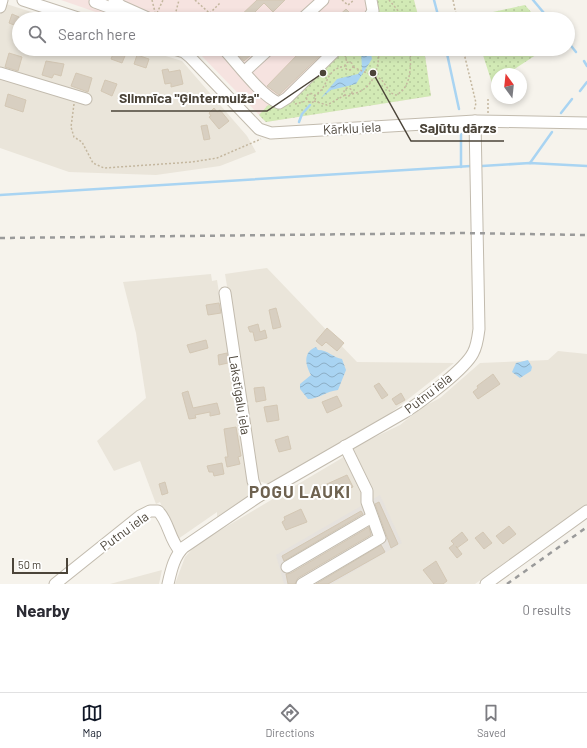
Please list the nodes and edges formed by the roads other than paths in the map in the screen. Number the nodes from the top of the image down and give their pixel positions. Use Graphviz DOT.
graph roads {
  1 [pos="2,0"];
  2 [pos="23,0"];
  3 [pos="323,0"];
  4 [pos="371,0"];
  5 [pos="105,2"];
  6 [pos="0,7"];
  7 [pos="60,12"];
  8 [pos="126,12"];
  9 [pos="134,12"];
  10 [pos="310,12"];
  11 [pos="372,12"];
  12 [pos="189,56"];
  13 [pos="231,56"];
  14 [pos="261,56"];
  15 [pos="330,56"];
  16 [pos="245,71"];
  17 [pos="0,73"];
  18 [pos="81,97"];
  19 [pos="475,121"];
  20 [pos="587,123"];
  21 [pos="225,292"];
  22 [pos="345,446"];
  23 [pos="260,496"];
  24 [pos="587,511"];
  25 [pos="372,517"];
  26 [pos="180,550"];
  27 [pos="287,567"];
  28 [pos="55,584"];
  29 [pos="168,584"];
  30 [pos="302,584"];
  31 [pos="486,584"];
  1 -- 6 [label="street"];
  2 -- 7 [label="street"];
  3 -- 10 [label="street"];
  4 -- 11 [label="street"];
  5 -- 8 [label="street"];
  5 -- 9 [label="street"];
  12 -- 19 [label="street, Kārklu iela"];
  13 -- 16 [label="street"];
  14 -- 16 [label="street"];
  15 -- 16 [label="street"];
  17 -- 18 [label="street"];
  19 -- 20 [label="street, Kārklu iela"];
  19 -- 22 [label="street, Putnu iela"];
  21 -- 23 [label="street, Lakstīgalu iela"];
  22 -- 23 [label="street, Putnu iela"];
  22 -- 25 [label="street"];
  23 -- 26 [label="street, Putnu iela"];
  24 -- 31 [label="street"];
  25 -- 27 [label="street"];
  25 -- 30 [label="street"];
  26 -- 28 [label="street, Putnu iela"];
  26 -- 29 [label="street"];
}
